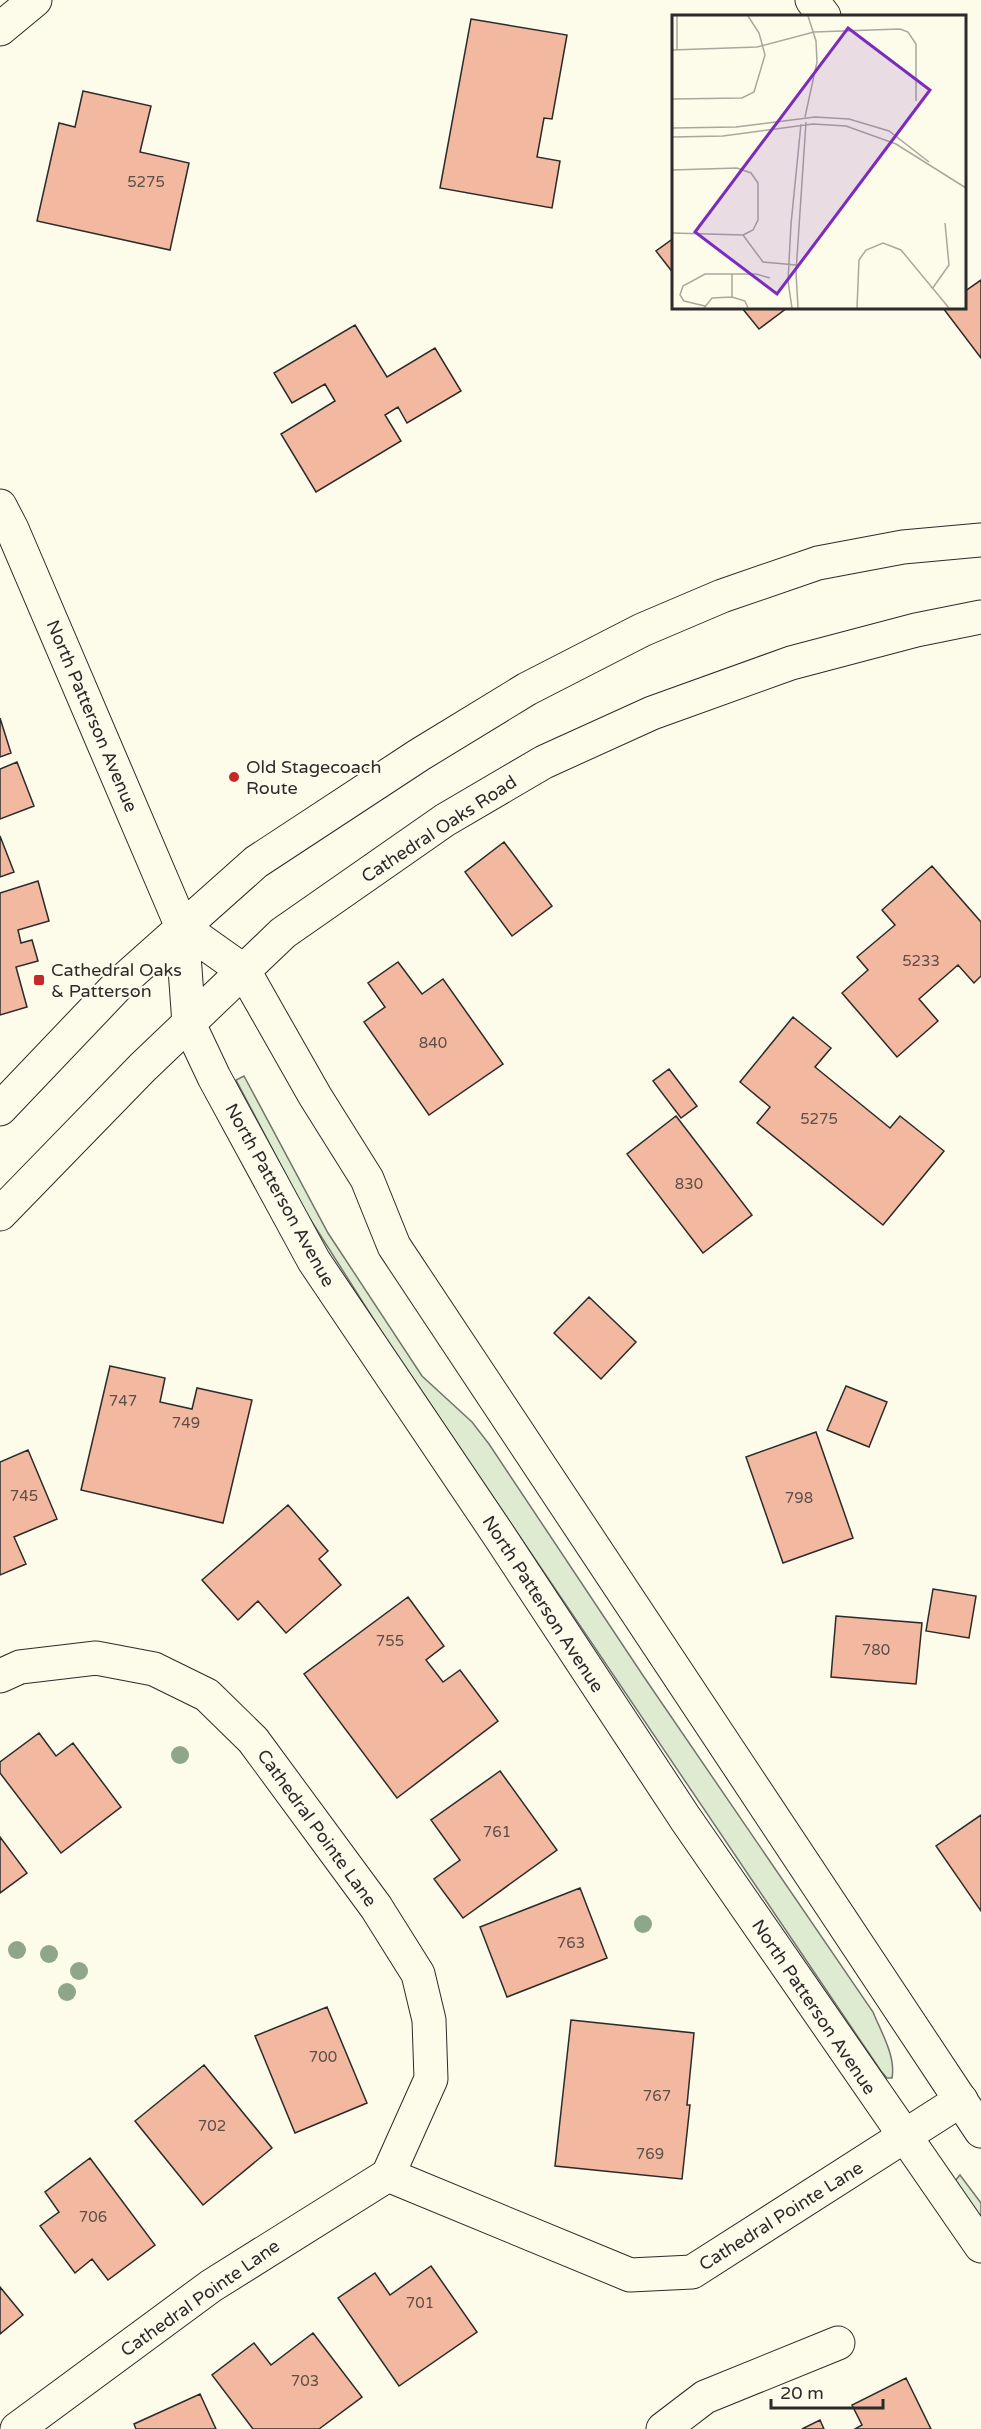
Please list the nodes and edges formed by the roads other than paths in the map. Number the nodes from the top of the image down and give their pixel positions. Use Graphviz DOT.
graph roads {
  1 [pos="35,0"];
  2 [pos="812,0"];
  3 [pos="823,15"];
  4 [pos="0,29"];
  5 [pos="0,506"];
  6 [pos="981,540"];
  7 [pos="981,617"];
  8 [pos="182,927"];
  9 [pos="244,971"];
  10 [pos="189,1024"];
  11 [pos="0,1109"];
  12 [pos="0,1214"];
  13 [pos="0,1676"];
  14 [pos="961,2100"];
  15 [pos="981,2130"];
  16 [pos="904,2138"];
  17 [pos="388,2175"];
  18 [pos="981,2246"];
  19 [pos="838,2343"];
  20 [pos="16,2429"];
  21 [pos="663,2429"];
  1 -- 4 [label="main road"];
  2 -- 3 [label="main road"];
  5 -- 8 [label="main road, North Patterson Avenue"];
  6 -- 8 [label="main road"];
  7 -- 9 [label="main road, Cathedral Oaks Road"];
  8 -- 9 [label="main road"];
  8 -- 10 [label="main road, North Patterson Avenue"];
  8 -- 11 [label="main road"];
  9 -- 10 [label="main road, Cathedral Oaks Road"];
  9 -- 14 [label="main road"];
  10 -- 12 [label="main road, Cathedral Oaks Road"];
  10 -- 16 [label="main road, North Patterson Avenue"];
  13 -- 17 [label="main road, Cathedral Pointe Lane"];
  14 -- 15 [label="main road"];
  14 -- 16 [label="main road, Cathedral Pointe Lane"];
  16 -- 17 [label="main road, Cathedral Pointe Lane"];
  16 -- 18 [label="main road, North Patterson Avenue"];
  17 -- 20 [label="main road, Cathedral Pointe Lane"];
  19 -- 21 [label="main road"];
}
